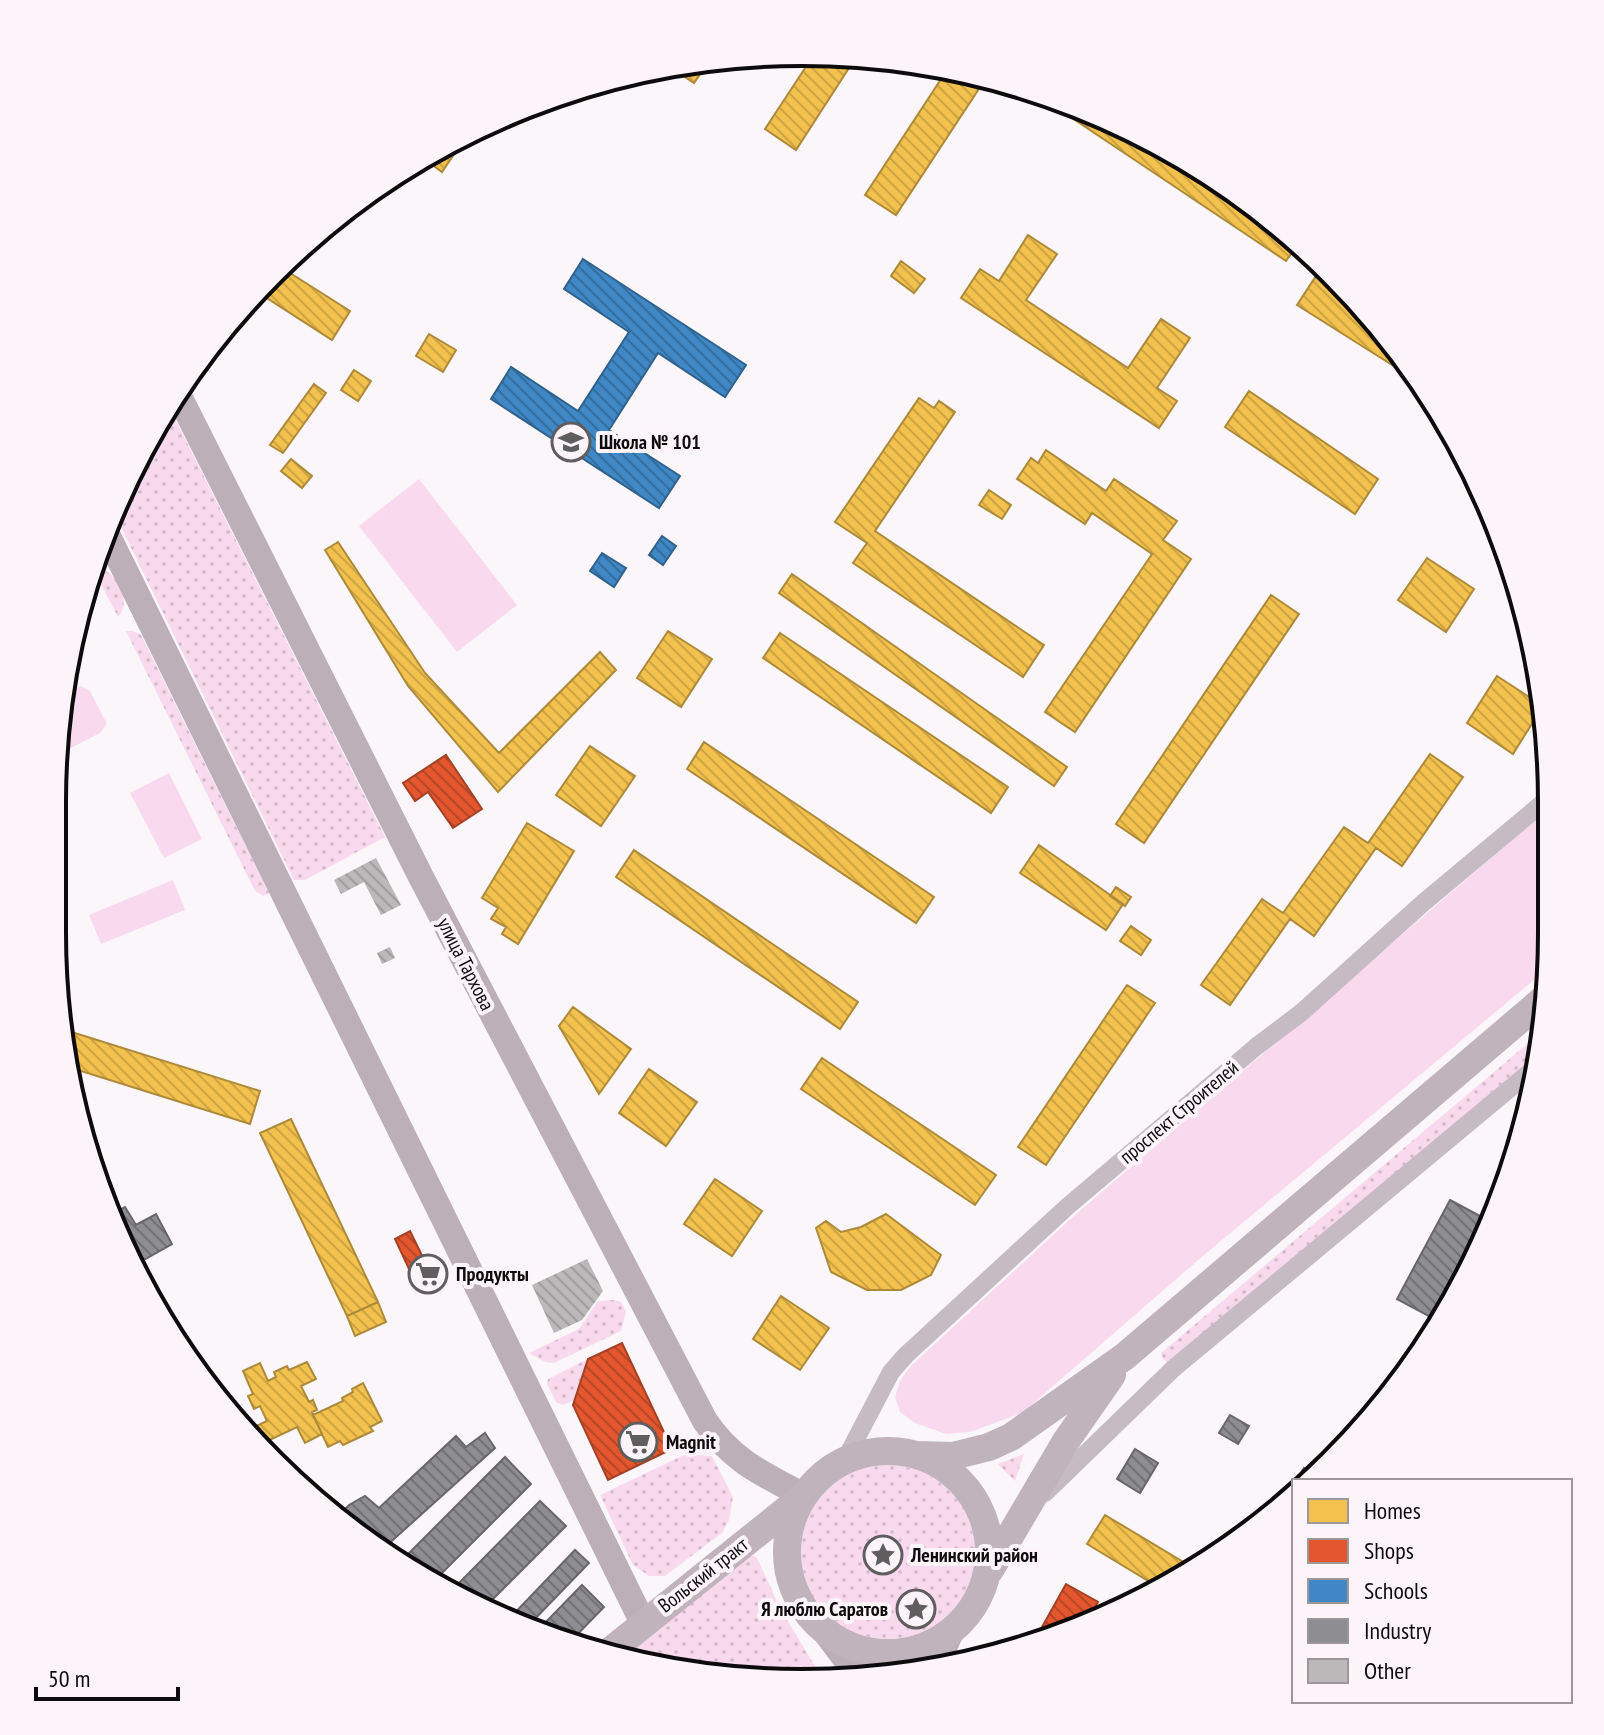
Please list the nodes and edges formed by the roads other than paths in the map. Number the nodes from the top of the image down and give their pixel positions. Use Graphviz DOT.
graph roads {
  1 [pos="183,404"];
  2 [pos="112,545"];
  3 [pos="1538,807"];
  4 [pos="1534,1007"];
  5 [pos="1524,1077"];
  6 [pos="1124,1357"];
  7 [pos="917,1455"];
  8 [pos="845,1460"];
  9 [pos="804,1496"];
  10 [pos="1025,1512"];
  11 [pos="987,1574"];
  12 [pos="643,1623"];
  13 [pos="823,1629"];
  14 [pos="617,1645"];
  15 [pos="928,1658"];
  16 [pos="925,1659"];
  17 [pos="851,1667"];
  1 -- 9 [label="main road, улица Тархова"];
  2 -- 12 [label="main road"];
  3 -- 8 [label="street, проспект Строителей"];
  4 -- 6 [label="main road"];
  5 -- 10 [label="street"];
  6 -- 7 [label="main road"];
  6 -- 10 [label="main road"];
  7 -- 8 [label="main road"];
  7 -- 11 [label="main road"];
  8 -- 9 [label="main road"];
  9 -- 12 [label="main road, Вольский тракт"];
  9 -- 13 [label="main road"];
  10 -- 11 [label="main road"];
  11 -- 15 [label="main road"];
  12 -- 14 [label="main road, Вольский тракт"];
  13 -- 16 [label="main road"];
  13 -- 17 [label="main road"];
}
